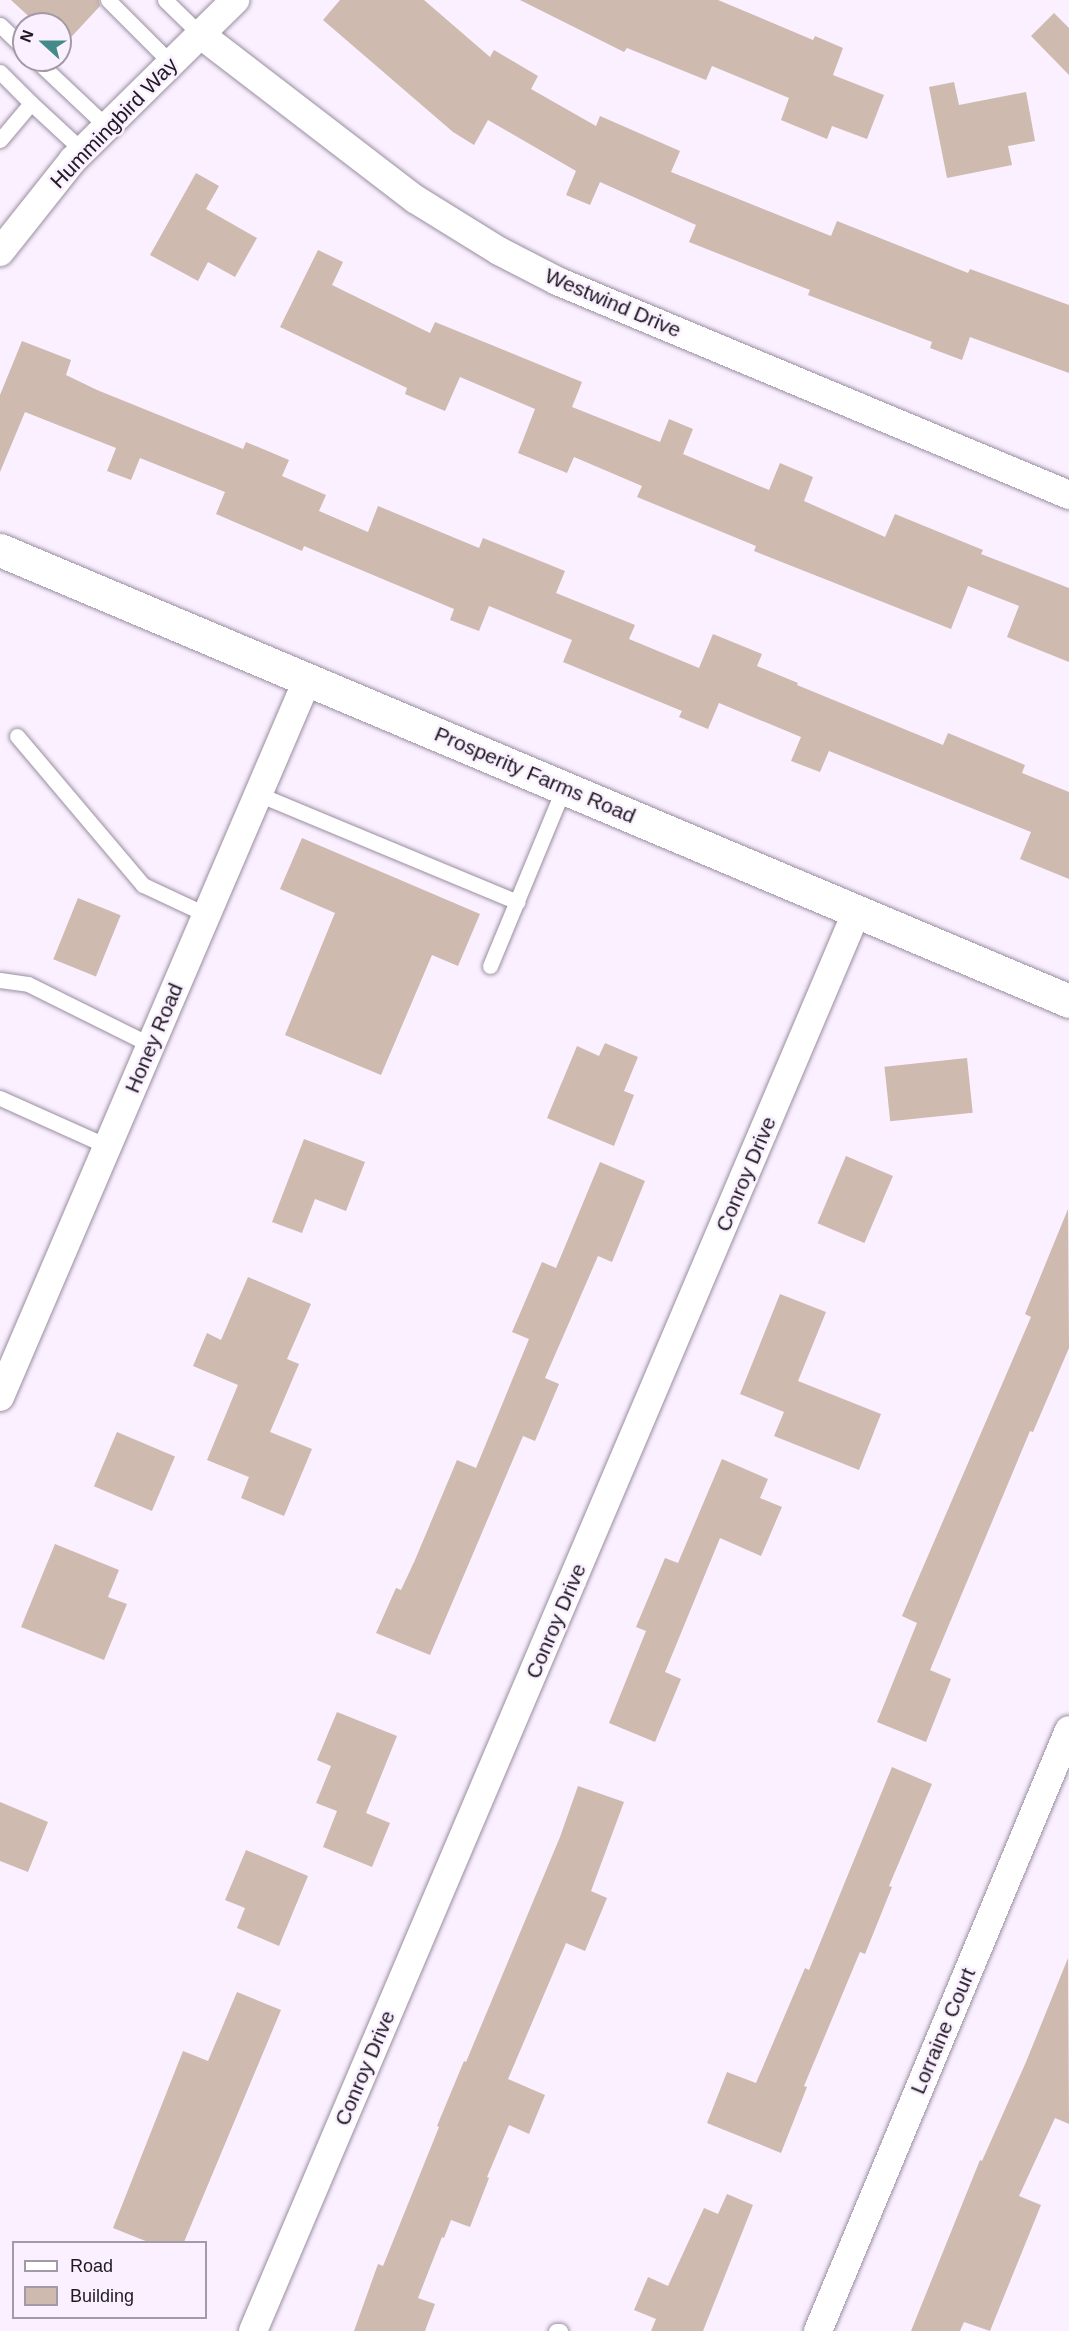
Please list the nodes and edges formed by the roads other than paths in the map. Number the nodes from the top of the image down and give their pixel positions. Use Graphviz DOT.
graph roads {
  1 [pos="108,0"];
  2 [pos="165,0"];
  3 [pos="235,0"];
  4 [pos="0,26"];
  5 [pos="201,35"];
  6 [pos="12,37"];
  7 [pos="171,63"];
  8 [pos="0,72"];
  9 [pos="49,72"];
  10 [pos="31,103"];
  11 [pos="107,127"];
  12 [pos="0,140"];
  13 [pos="83,151"];
  14 [pos="0,252"];
  15 [pos="1069,495"];
  16 [pos="0,550"];
  17 [pos="308,678"];
  18 [pos="17,736"];
  19 [pos="564,787"];
  20 [pos="258,794"];
  21 [pos="517,902"];
  22 [pos="858,911"];
  23 [pos="207,915"];
  24 [pos="490,966"];
  25 [pos="0,980"];
  26 [pos="1069,1001"];
  27 [pos="151,1045"];
  28 [pos="0,1098"];
  29 [pos="107,1146"];
  30 [pos="0,1397"];
  31 [pos="1069,1731"];
  32 [pos="253,2331"];
  33 [pos="818,2331"];
  1 -- 7 [label="lane"];
  2 -- 5 [label="lane"];
  3 -- 5 [label="street, Hummingbird Way"];
  4 -- 6 [label="lane"];
  5 -- 7 [label="street, Hummingbird Way"];
  5 -- 15 [label="street, Westwind Drive"];
  7 -- 11 [label="street, Hummingbird Way"];
  8 -- 10 [label="lane"];
  9 -- 11 [label="lane"];
  10 -- 12 [label="lane"];
  10 -- 13 [label="lane"];
  11 -- 13 [label="street, Hummingbird Way"];
  13 -- 14 [label="street, Hummingbird Way"];
  16 -- 17 [label="street, Prosperity Farms Road"];
  17 -- 19 [label="street, Prosperity Farms Road"];
  17 -- 20 [label="street, Honey Road"];
  18 -- 23 [label="lane"];
  19 -- 21 [label="lane"];
  19 -- 22 [label="street, Prosperity Farms Road"];
  20 -- 21 [label="lane"];
  20 -- 23 [label="street, Honey Road"];
  21 -- 24 [label="lane"];
  22 -- 26 [label="street, Prosperity Farms Road"];
  22 -- 32 [label="street, Conroy Drive"];
  23 -- 27 [label="street, Honey Road"];
  25 -- 27 [label="lane"];
  27 -- 29 [label="street, Honey Road"];
  28 -- 29 [label="lane"];
  29 -- 30 [label="street, Honey Road"];
  31 -- 33 [label="street, Lorraine Court"];
}
